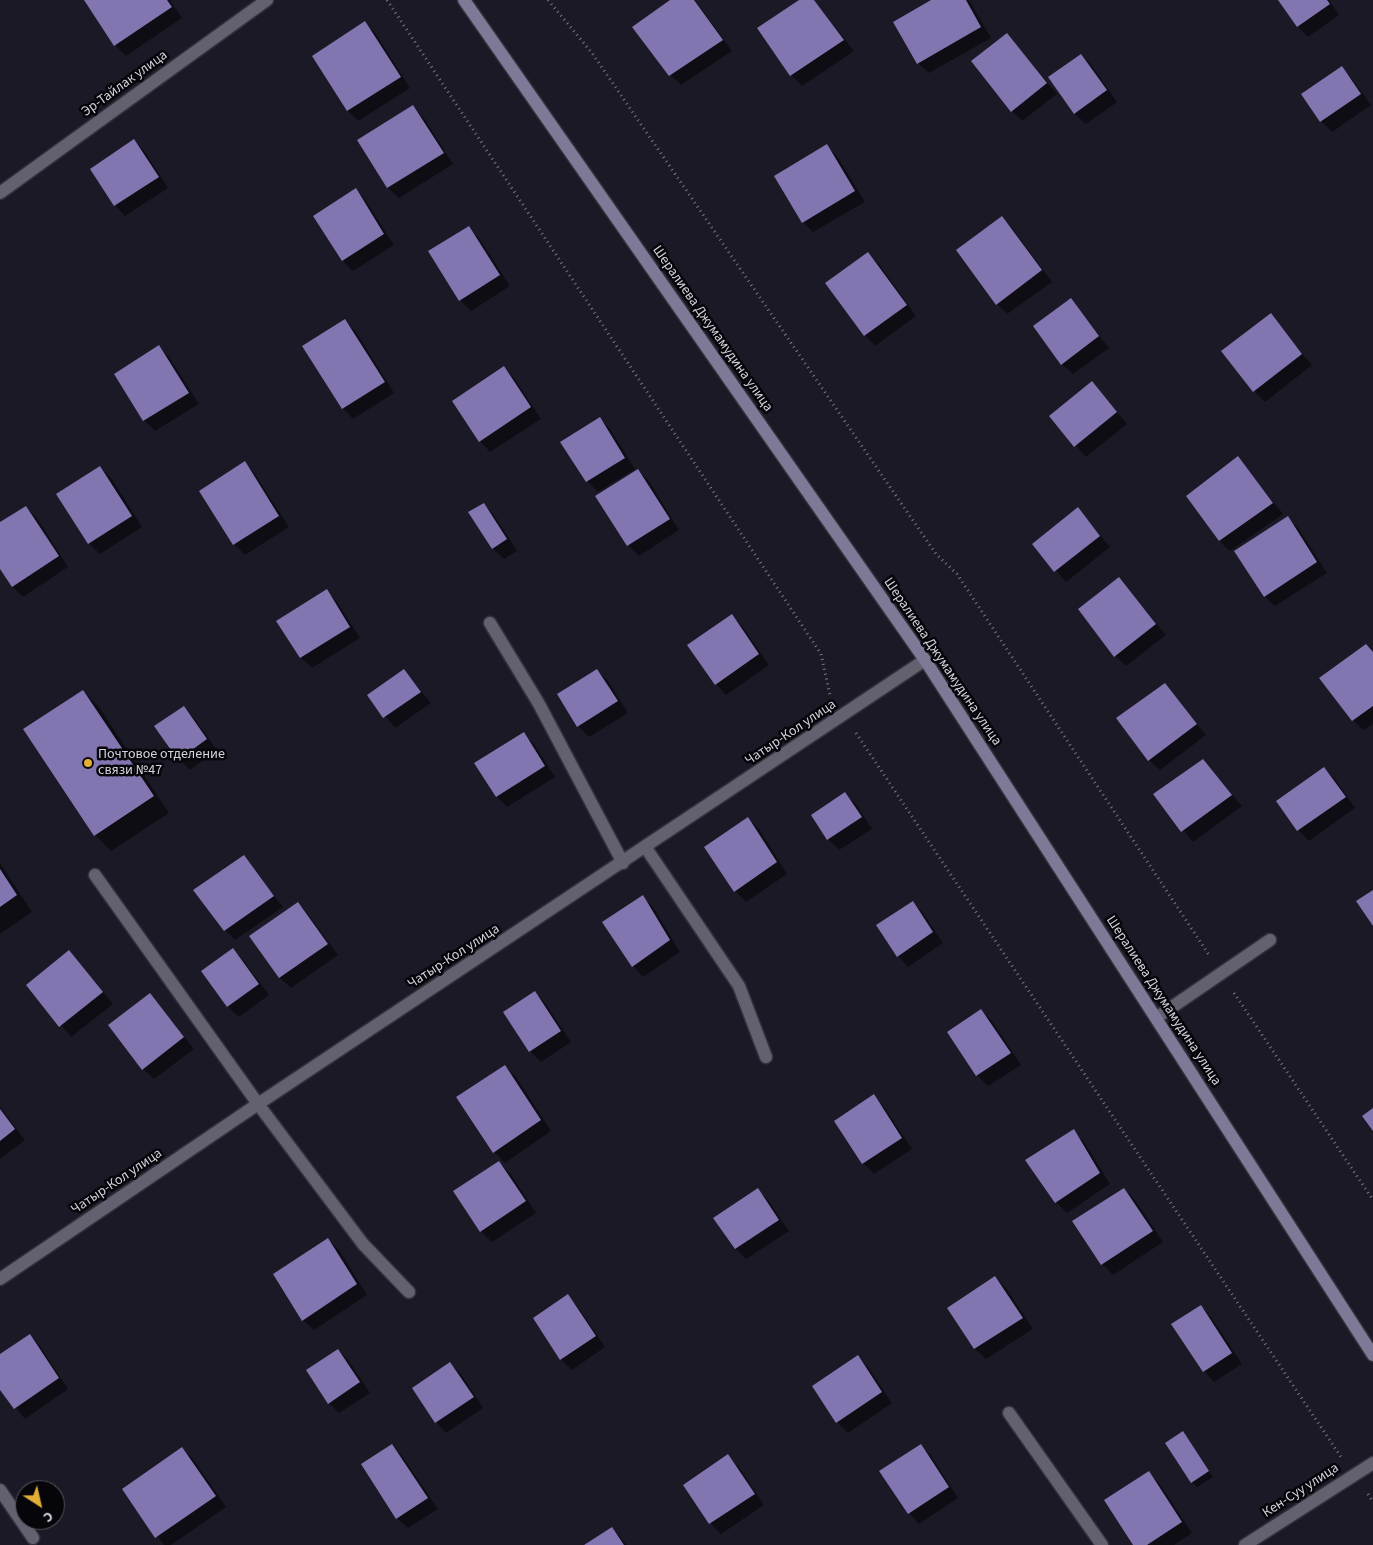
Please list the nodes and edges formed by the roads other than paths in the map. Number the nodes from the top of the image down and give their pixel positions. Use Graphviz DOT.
graph roads {
  1 [pos="267,0"];
  2 [pos="464,0"];
  3 [pos="0,193"];
  4 [pos="490,623"];
  5 [pos="925,660"];
  6 [pos="646,848"];
  7 [pos="623,863"];
  8 [pos="95,875"];
  9 [pos="1270,940"];
  10 [pos="1156,1018"];
  11 [pos="766,1057"];
  12 [pos="258,1104"];
  13 [pos="0,1279"];
  14 [pos="409,1292"];
  15 [pos="1373,1356"];
  16 [pos="1009,1412"];
  17 [pos="1373,1463"];
  18 [pos="0,1490"];
  19 [pos="33,1538"];
  20 [pos="1102,1545"];
  21 [pos="1245,1545"];
  1 -- 3 [label="street, Эр-Тайлак улица"];
  2 -- 5 [label="street, Шералиева Джумамудина улица"];
  4 -- 7 [label="street"];
  5 -- 6 [label="street, Чатыр-Кол улица"];
  5 -- 10 [label="street, Шералиева Джумамудина улица"];
  6 -- 7 [label="street, Чатыр-Кол улица"];
  6 -- 11 [label="street"];
  7 -- 12 [label="street, Чатыр-Кол улица"];
  8 -- 12 [label="street"];
  9 -- 10 [label="street"];
  10 -- 15 [label="street, Шералиева Джумамудина улица"];
  12 -- 13 [label="street, Чатыр-Кол улица"];
  12 -- 14 [label="street"];
  16 -- 20 [label="street"];
  17 -- 21 [label="street, Кен-Суу улица"];
  18 -- 19 [label="street"];
}
